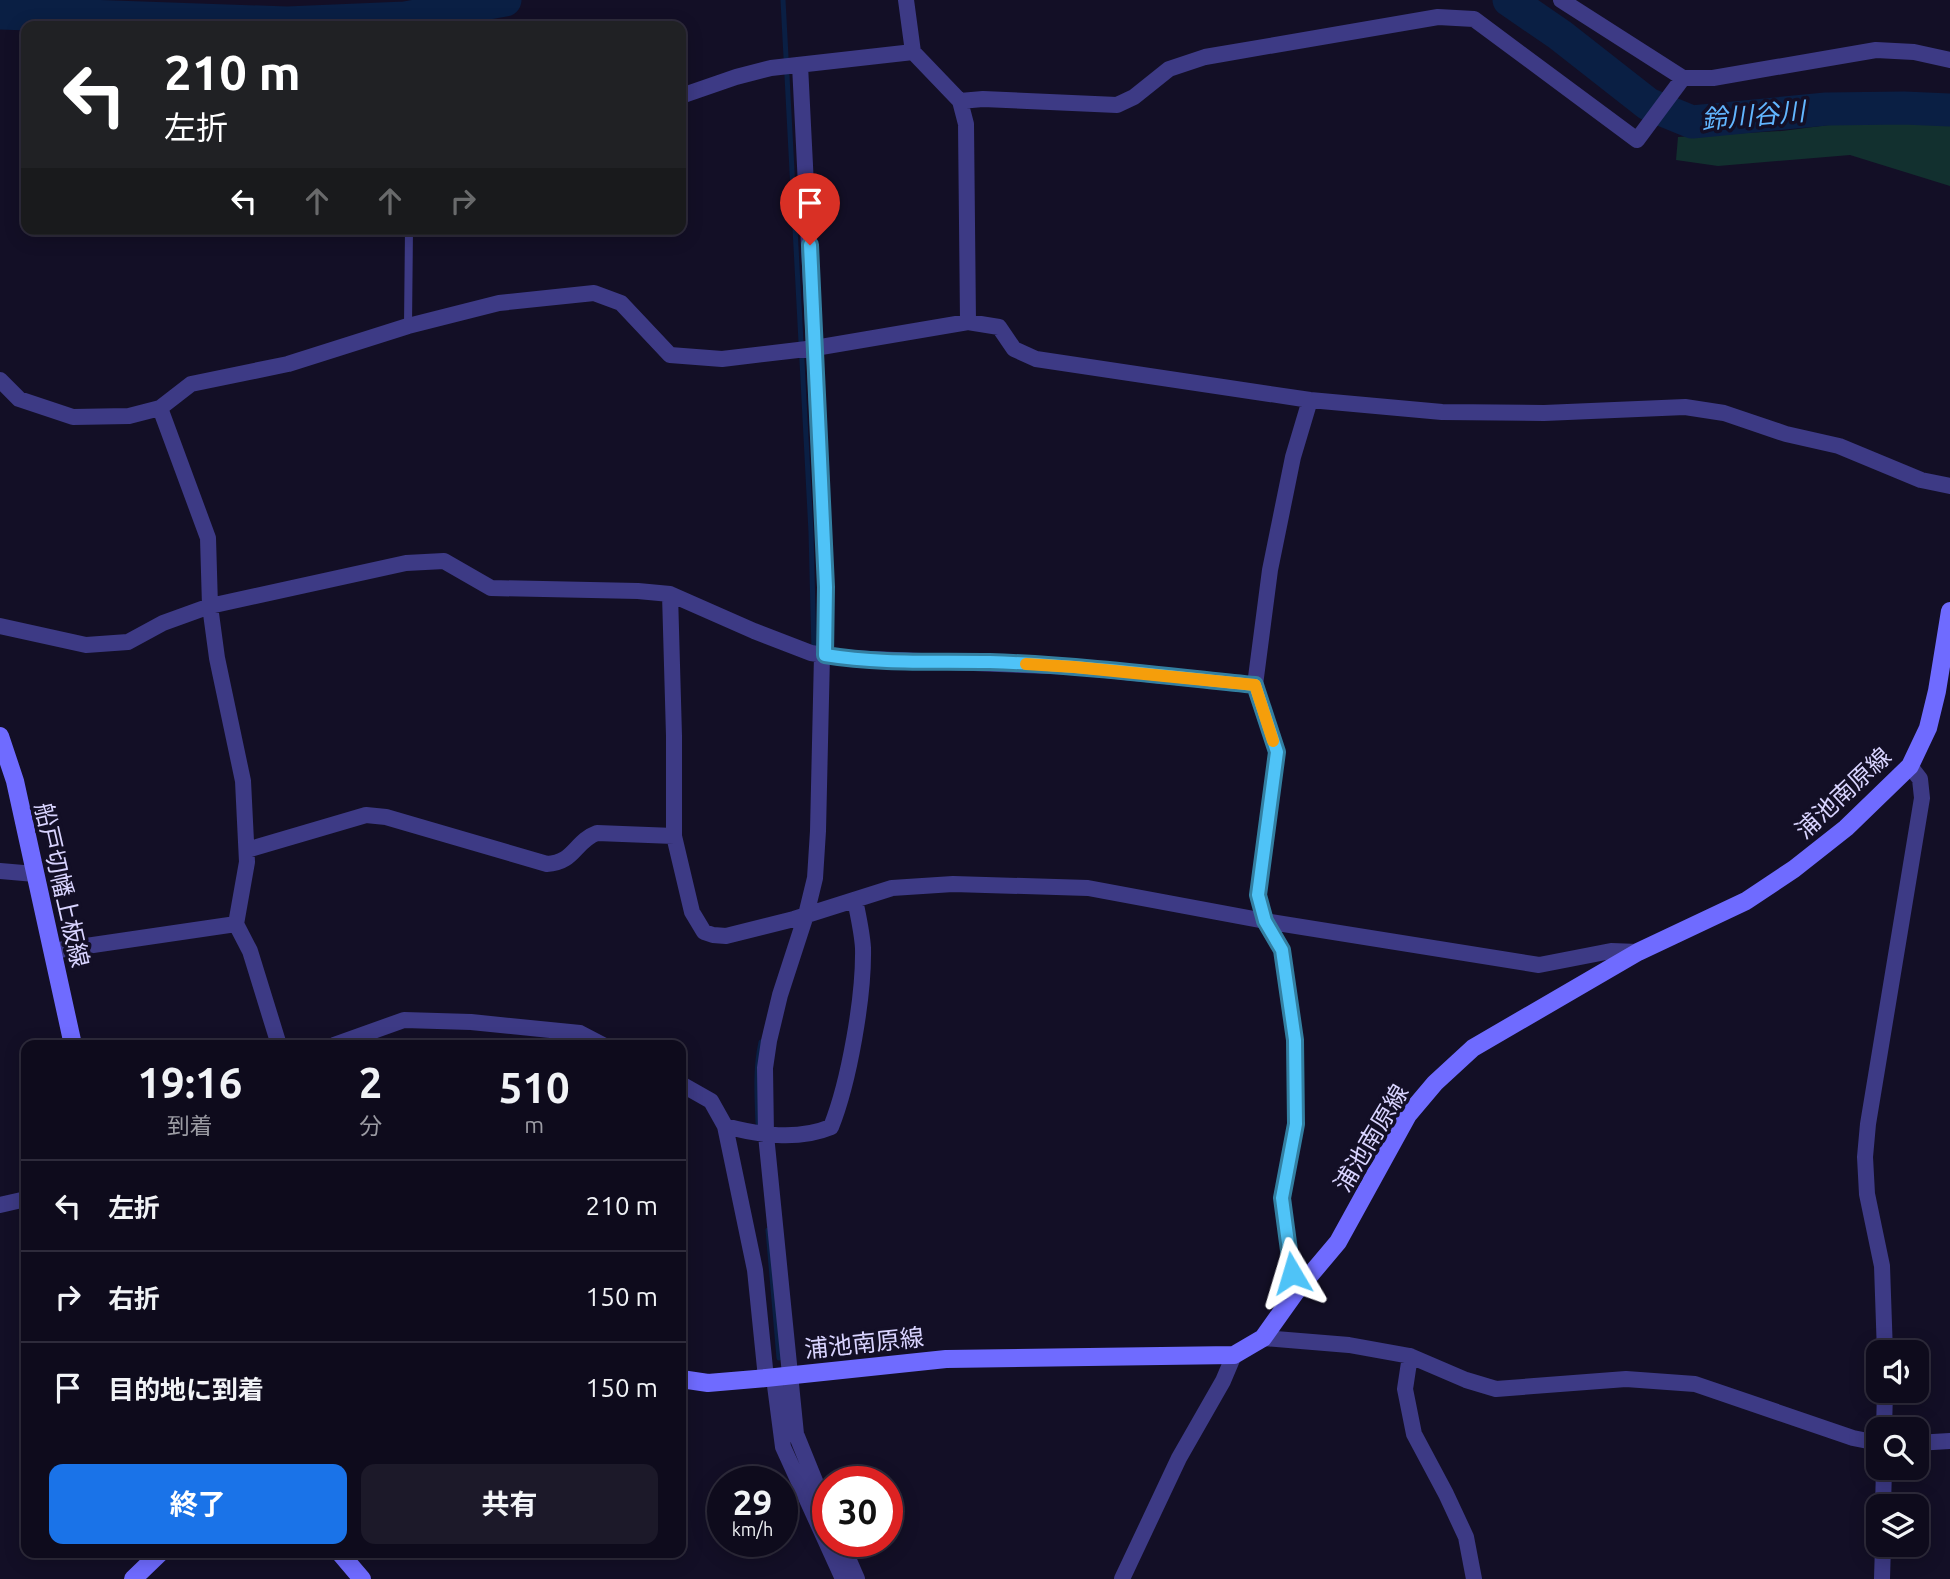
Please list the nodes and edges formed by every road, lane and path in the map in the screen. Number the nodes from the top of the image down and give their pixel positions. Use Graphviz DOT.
graph roads {
  1 [pos="906,0"];
  2 [pos="1561,0"];
  3 [pos="912,52"];
  4 [pos="1950,60"];
  5 [pos="792,66"];
  6 [pos="1677,84"];
  7 [pos="686,94"];
  8 [pos="960,101"];
  9 [pos="410,235"];
  10 [pos="968,322"];
  11 [pos="408,326"];
  12 [pos="807,349"];
  13 [pos="0,380"];
  14 [pos="1310,400"];
  15 [pos="160,408"];
  16 [pos="1950,486"];
  17 [pos="670,594"];
  18 [pos="210,606"];
  19 [pos="1950,611"];
  20 [pos="0,626"];
  21 [pos="819,654"];
  22 [pos="1255,685"];
  23 [pos="1943,691"];
  24 [pos="0,736"];
  25 [pos="1910,766"];
  26 [pos="674,836"];
  27 [pos="247,850"];
  28 [pos="0,871"];
  29 [pos="35,874"];
  30 [pos="855,900"];
  31 [pos="801,917"];
  32 [pos="1265,921"];
  33 [pos="236,924"];
  34 [pos="52,951"];
  35 [pos="1638,953"];
  36 [pos="72,1040"];
  37 [pos="277,1040"];
  38 [pos="348,1040"];
  39 [pos="593,1040"];
  40 [pos="686,1087"];
  41 [pos="725,1126"];
  42 [pos="761,1134"];
  43 [pos="21,1200"];
  44 [pos="0,1205"];
  45 [pos="1295,1293"];
  46 [pos="1263,1338"];
  47 [pos="1885,1340"];
  48 [pos="1234,1355"];
  49 [pos="1410,1356"];
  50 [pos="777,1377"];
  51 [pos="686,1380"];
  52 [pos="1866,1441"];
  53 [pos="1950,1441"];
  54 [pos="1929,1442"];
  55 [pos="812,1474"];
  56 [pos="847,1557"];
  57 [pos="1883,1557"];
  58 [pos="155,1558"];
  59 [pos="344,1558"];
  60 [pos="133,1579"];
  61 [pos="362,1579"];
  62 [pos="843,1579"];
  63 [pos="857,1579"];
  64 [pos="1122,1579"];
  65 [pos="1474,1579"];
  66 [pos="1882,1579"];
  1 -- 3 [label="street"];
  2 -- 6 [label="street"];
  3 -- 5 [label="street"];
  3 -- 8 [label="street"];
  4 -- 6 [label="street"];
  5 -- 7 [label="street"];
  5 -- 12 [label="street"];
  6 -- 8 [label="street"];
  8 -- 10 [label="street"];
  9 -- 11 [label="lane"];
  10 -- 12 [label="street"];
  10 -- 14 [label="street"];
  11 -- 12 [label="street"];
  11 -- 15 [label="street"];
  12 -- 21 [label="street"];
  13 -- 15 [label="street"];
  14 -- 16 [label="street"];
  14 -- 22 [label="street"];
  15 -- 18 [label="street"];
  17 -- 18 [label="street"];
  17 -- 21 [label="street"];
  17 -- 26 [label="street"];
  18 -- 20 [label="street"];
  18 -- 27 [label="street"];
  19 -- 23 [label="main road, 浦池南原線"];
  21 -- 22 [label="street"];
  21 -- 31 [label="street"];
  22 -- 32 [label="street"];
  23 -- 25 [label="main road, 浦池南原線"];
  24 -- 29 [label="main road, 船戸切幡上板線"];
  25 -- 35 [label="main road, 浦池南原線"];
  25 -- 47 [label="street"];
  26 -- 27 [label="street"];
  26 -- 31 [label="street"];
  27 -- 33 [label="street"];
  28 -- 29 [label="street"];
  29 -- 34 [label="main road, 船戸切幡上板線"];
  30 -- 31 [label="street"];
  30 -- 32 [label="street"];
  30 -- 42 [label="street"];
  31 -- 42 [label="street"];
  32 -- 35 [label="street"];
  32 -- 45 [label="street"];
  33 -- 34 [label="street"];
  33 -- 37 [label="street"];
  34 -- 36 [label="main road, 船戸切幡上板線"];
  35 -- 45 [label="main road, 浦池南原線"];
  38 -- 39 [label="street"];
  40 -- 41 [label="street"];
  41 -- 42 [label="street"];
  41 -- 50 [label="street"];
  42 -- 50 [label="street"];
  43 -- 44 [label="street"];
  45 -- 46 [label="main road, 浦池南原線"];
  46 -- 48 [label="main road, 浦池南原線"];
  46 -- 49 [label="street"];
  48 -- 50 [label="main road, 浦池南原線"];
  48 -- 64 [label="street"];
  49 -- 52 [label="street"];
  49 -- 65 [label="street"];
  50 -- 51 [label="main road, 浦池南原線"];
  50 -- 55 [label="street"];
  50 -- 62 [label="street"];
  53 -- 54 [label="street"];
  56 -- 63 [label="street"];
  57 -- 66 [label="street"];
  58 -- 60 [label="main road"];
  59 -- 61 [label="main road"];
}
